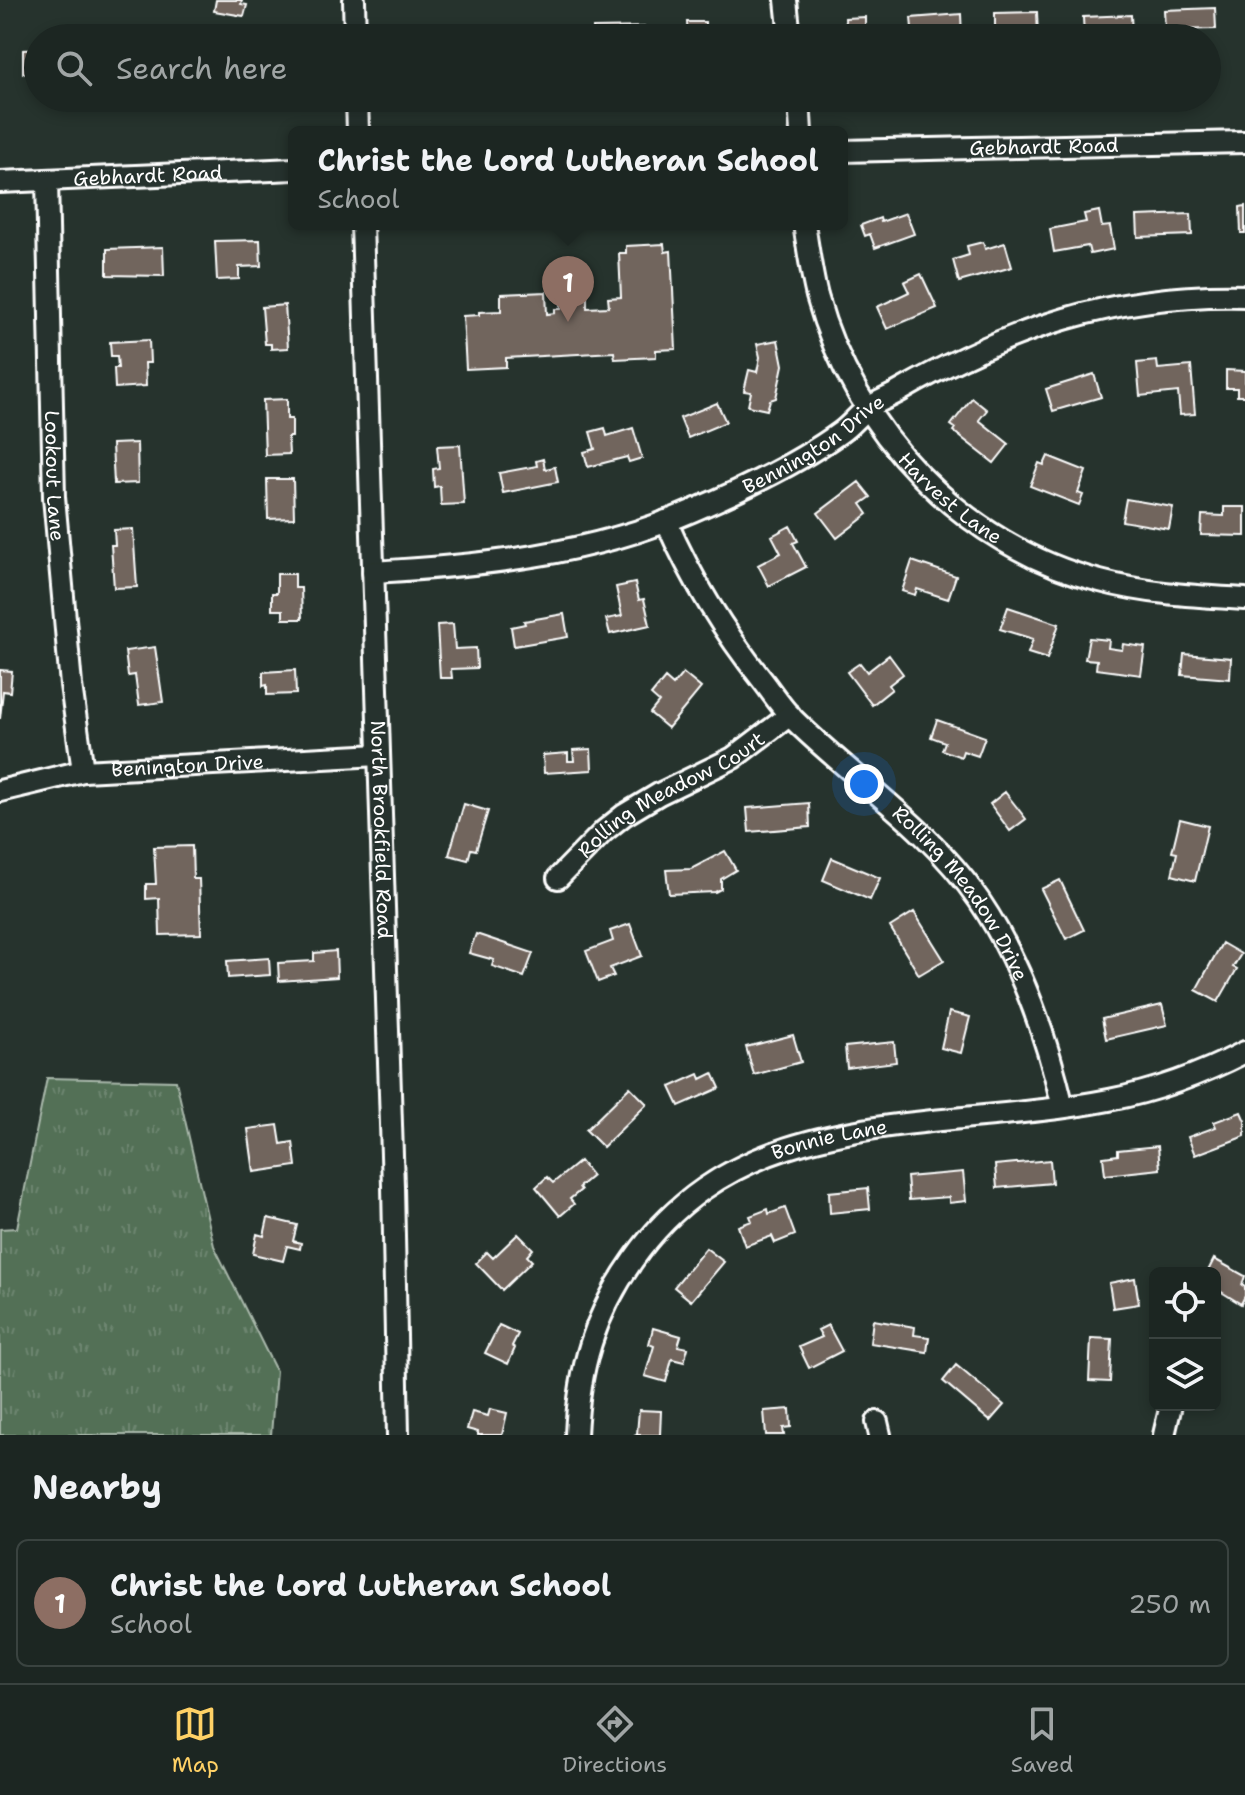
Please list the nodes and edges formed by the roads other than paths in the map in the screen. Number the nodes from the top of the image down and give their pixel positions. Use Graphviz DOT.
graph roads {
  1 [pos="354,0"];
  2 [pos="786,0"];
  3 [pos="355,24"];
  4 [pos="789,24"];
  5 [pos="1245,142"];
  6 [pos="848,151"];
  7 [pos="288,169"];
  8 [pos="47,180"];
  9 [pos="0,182"];
  10 [pos="362,230"];
  11 [pos="805,230"];
  12 [pos="1245,296"];
  13 [pos="867,409"];
  14 [pos="666,521"];
  15 [pos="373,572"];
  16 [pos="1245,599"];
  17 [pos="790,715"];
  18 [pos="379,755"];
  19 [pos="83,771"];
  20 [pos="0,791"];
  21 [pos="558,878"];
  22 [pos="1245,1052"];
  23 [pos="1063,1107"];
  24 [pos="1170,1411"];
  25 [pos="398,1435"];
  26 [pos="576,1435"];
  27 [pos="1164,1435"];
  1 -- 3 [label="street"];
  2 -- 4 [label="street"];
  5 -- 6 [label="street, Gebhardt Road"];
  7 -- 8 [label="street, Gebhardt Road"];
  8 -- 9 [label="street, Gebhardt Road"];
  8 -- 19 [label="street, Lookout Lane"];
  10 -- 15 [label="street, North Brookfield Road"];
  11 -- 13 [label="street, Harvest Lane"];
  12 -- 13 [label="street, Bennington Drive"];
  13 -- 14 [label="street, Bennington Drive"];
  13 -- 16 [label="street, Harvest Lane"];
  14 -- 15 [label="street, Bennington Drive"];
  14 -- 17 [label="street, Rolling Meadow Drive"];
  15 -- 18 [label="street, North Brookfield Road"];
  17 -- 21 [label="street, Rolling Meadow Court"];
  17 -- 23 [label="street, Rolling Meadow Drive"];
  18 -- 19 [label="street, Benington Drive"];
  18 -- 25 [label="street, North Brookfield Road"];
  19 -- 20 [label="street, Benington Drive"];
  22 -- 23 [label="street, Bonnie Lane"];
  23 -- 26 [label="street, Bonnie Lane"];
  24 -- 27 [label="street"];
}
